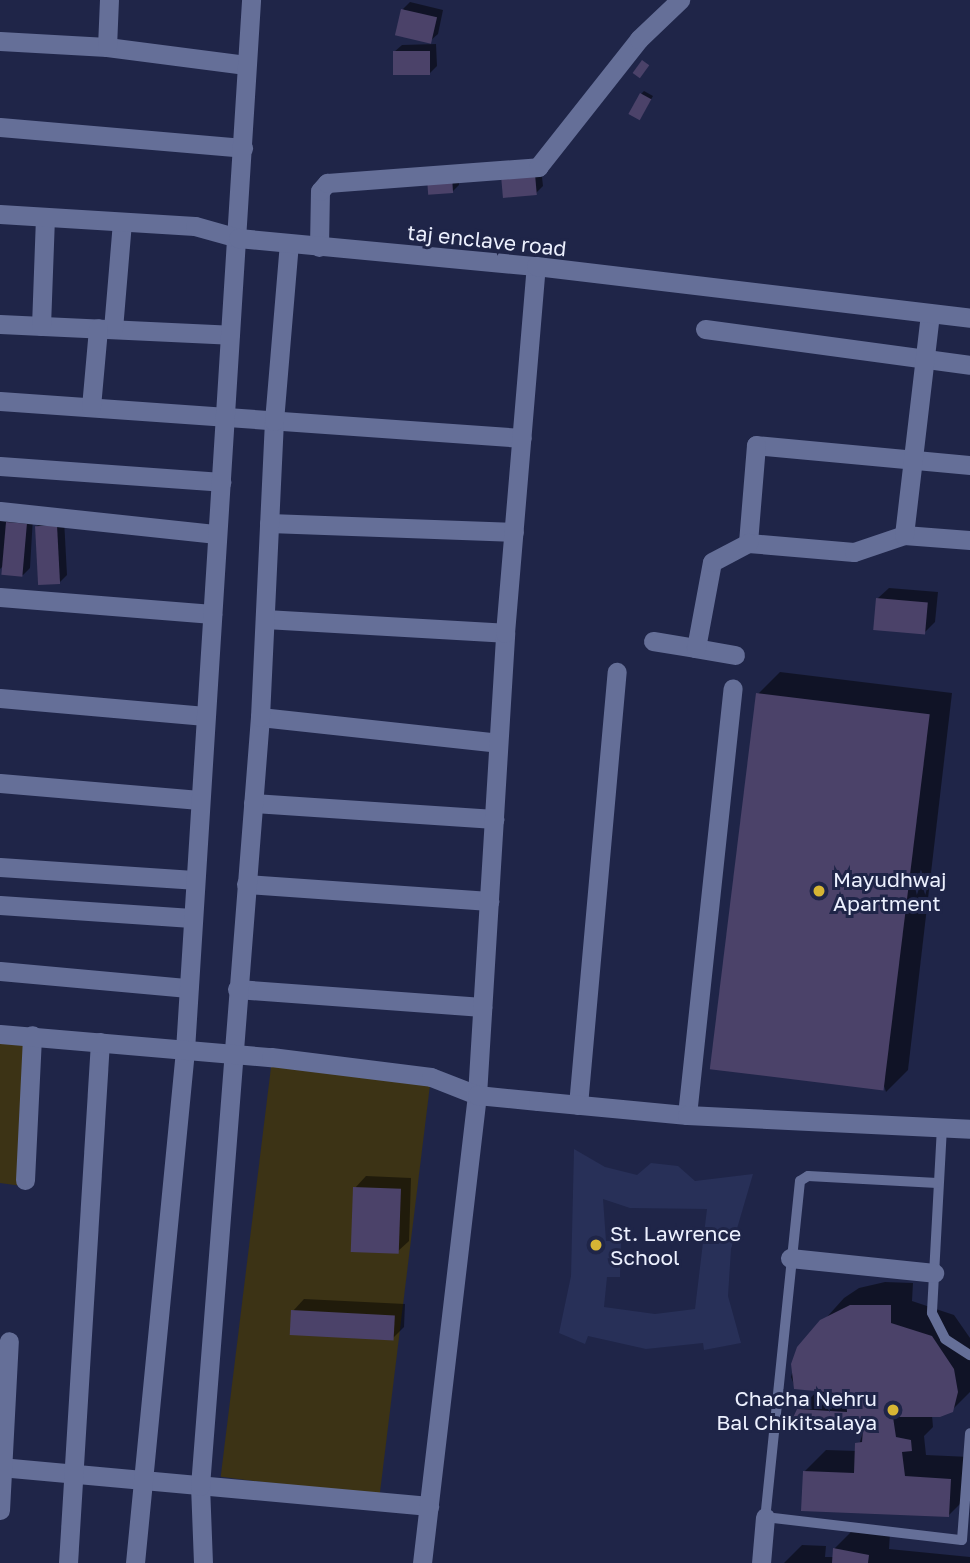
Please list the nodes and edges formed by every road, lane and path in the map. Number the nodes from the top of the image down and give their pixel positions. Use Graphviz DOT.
graph roads {
  1 [pos="109,0"];
  2 [pos="251,0"];
  3 [pos="680,0"];
  4 [pos="0,41"];
  5 [pos="107,47"];
  6 [pos="246,65"];
  7 [pos="0,127"];
  8 [pos="243,148"];
  9 [pos="0,214"];
  10 [pos="44,218"];
  11 [pos="122,222"];
  12 [pos="238,238"];
  13 [pos="289,244"];
  14 [pos="319,247"];
  15 [pos="536,266"];
  16 [pos="930,314"];
  17 [pos="970,318"];
  18 [pos="0,324"];
  19 [pos="41,326"];
  20 [pos="105,329"];
  21 [pos="705,330"];
  22 [pos="230,335"];
  23 [pos="925,361"];
  24 [pos="970,365"];
  25 [pos="0,401"];
  26 [pos="90,407"];
  27 [pos="222,417"];
  28 [pos="274,421"];
  29 [pos="522,438"];
  30 [pos="914,460"];
  31 [pos="970,465"];
  32 [pos="0,466"];
  33 [pos="220,482"];
  34 [pos="0,511"];
  35 [pos="269,523"];
  36 [pos="514,533"];
  37 [pos="217,534"];
  38 [pos="904,535"];
  39 [pos="970,540"];
  40 [pos="748,543"];
  41 [pos="0,597"];
  42 [pos="212,614"];
  43 [pos="265,619"];
  44 [pos="505,633"];
  45 [pos="653,641"];
  46 [pos="696,648"];
  47 [pos="734,656"];
  48 [pos="617,672"];
  49 [pos="733,688"];
  50 [pos="0,698"];
  51 [pos="205,716"];
  52 [pos="260,717"];
  53 [pos="498,743"];
  54 [pos="0,783"];
  55 [pos="199,800"];
  56 [pos="253,803"];
  57 [pos="494,819"];
  58 [pos="0,867"];
  59 [pos="194,880"];
  60 [pos="246,884"];
  61 [pos="489,901"];
  62 [pos="0,905"];
  63 [pos="192,918"];
  64 [pos="0,971"];
  65 [pos="188,988"];
  66 [pos="237,989"];
  67 [pos="482,1007"];
  68 [pos="0,1034"];
  69 [pos="32,1035"];
  70 [pos="100,1042"];
  71 [pos="185,1050"];
  72 [pos="231,1054"];
  73 [pos="477,1095"];
  74 [pos="570,1104"];
  75 [pos="687,1115"];
  76 [pos="942,1127"];
  77 [pos="970,1129"];
  78 [pos="25,1180"];
  79 [pos="937,1183"];
  80 [pos="790,1258"];
  81 [pos="934,1273"];
  82 [pos="9,1341"];
  83 [pos="970,1354"];
  84 [pos="970,1433"];
  85 [pos="2,1467"];
  86 [pos="74,1475"];
  87 [pos="141,1478"];
  88 [pos="200,1486"];
  89 [pos="429,1506"];
  90 [pos="0,1510"];
  91 [pos="765,1517"];
  92 [pos="68,1563"];
  93 [pos="135,1563"];
  94 [pos="203,1563"];
  95 [pos="422,1563"];
  96 [pos="761,1563"];
  1 -- 5 [label="street"];
  2 -- 6 [label="street"];
  3 -- 14 [label="street"];
  4 -- 5 [label="street"];
  5 -- 6 [label="street"];
  6 -- 8 [label="street"];
  7 -- 8 [label="street"];
  8 -- 12 [label="street"];
  9 -- 10 [label="street, taj enclave road"];
  10 -- 11 [label="street, taj enclave road"];
  10 -- 19 [label="street"];
  11 -- 12 [label="street, taj enclave road"];
  11 -- 20 [label="street"];
  12 -- 13 [label="street, taj enclave road"];
  12 -- 22 [label="street"];
  13 -- 14 [label="street, taj enclave road"];
  13 -- 28 [label="street"];
  14 -- 15 [label="street, taj enclave road"];
  15 -- 16 [label="street, taj enclave road"];
  15 -- 29 [label="street"];
  16 -- 17 [label="street, taj enclave road"];
  16 -- 23 [label="street"];
  18 -- 19 [label="street"];
  19 -- 20 [label="street"];
  20 -- 22 [label="street"];
  20 -- 26 [label="street"];
  21 -- 23 [label="street"];
  22 -- 27 [label="street"];
  23 -- 24 [label="street"];
  23 -- 30 [label="street"];
  25 -- 26 [label="street"];
  26 -- 27 [label="street"];
  27 -- 28 [label="street"];
  27 -- 33 [label="street"];
  28 -- 29 [label="street"];
  28 -- 35 [label="street"];
  29 -- 36 [label="street"];
  30 -- 31 [label="street"];
  30 -- 38 [label="street"];
  30 -- 40 [label="street"];
  32 -- 33 [label="street"];
  33 -- 37 [label="street"];
  34 -- 37 [label="street"];
  35 -- 36 [label="street"];
  35 -- 43 [label="street"];
  36 -- 44 [label="street"];
  37 -- 42 [label="street"];
  38 -- 39 [label="street"];
  38 -- 40 [label="street"];
  40 -- 46 [label="street"];
  41 -- 42 [label="street"];
  42 -- 51 [label="street"];
  43 -- 44 [label="street"];
  43 -- 52 [label="street"];
  44 -- 53 [label="street"];
  45 -- 46 [label="street"];
  46 -- 47 [label="street"];
  48 -- 74 [label="street"];
  49 -- 75 [label="street"];
  50 -- 51 [label="street"];
  51 -- 55 [label="street"];
  52 -- 53 [label="street"];
  52 -- 56 [label="street"];
  53 -- 57 [label="street"];
  54 -- 55 [label="street"];
  55 -- 59 [label="street"];
  56 -- 57 [label="street"];
  56 -- 60 [label="street"];
  57 -- 61 [label="street"];
  58 -- 59 [label="street"];
  59 -- 63 [label="street"];
  60 -- 61 [label="street"];
  60 -- 66 [label="street"];
  61 -- 67 [label="street"];
  62 -- 63 [label="street"];
  63 -- 65 [label="street"];
  64 -- 65 [label="street"];
  65 -- 71 [label="street"];
  66 -- 67 [label="street"];
  66 -- 72 [label="street"];
  67 -- 73 [label="street"];
  68 -- 69 [label="street"];
  69 -- 70 [label="street"];
  69 -- 78 [label="street"];
  70 -- 71 [label="street"];
  70 -- 86 [label="street"];
  71 -- 72 [label="street"];
  71 -- 87 [label="street"];
  72 -- 73 [label="street"];
  72 -- 88 [label="street"];
  73 -- 74 [label="street"];
  73 -- 89 [label="street"];
  74 -- 75 [label="street"];
  75 -- 76 [label="street"];
  76 -- 77 [label="street"];
  76 -- 79 [label="lane"];
  79 -- 80 [label="lane"];
  79 -- 81 [label="lane"];
  80 -- 81 [label="street"];
  80 -- 91 [label="lane"];
  81 -- 83 [label="lane"];
  82 -- 85 [label="street"];
  84 -- 91 [label="lane"];
  85 -- 86 [label="street"];
  85 -- 90 [label="street"];
  86 -- 87 [label="street"];
  86 -- 92 [label="street"];
  87 -- 88 [label="street"];
  87 -- 93 [label="street"];
  88 -- 89 [label="street"];
  88 -- 94 [label="street"];
  89 -- 95 [label="street"];
  91 -- 96 [label="street"];
}
